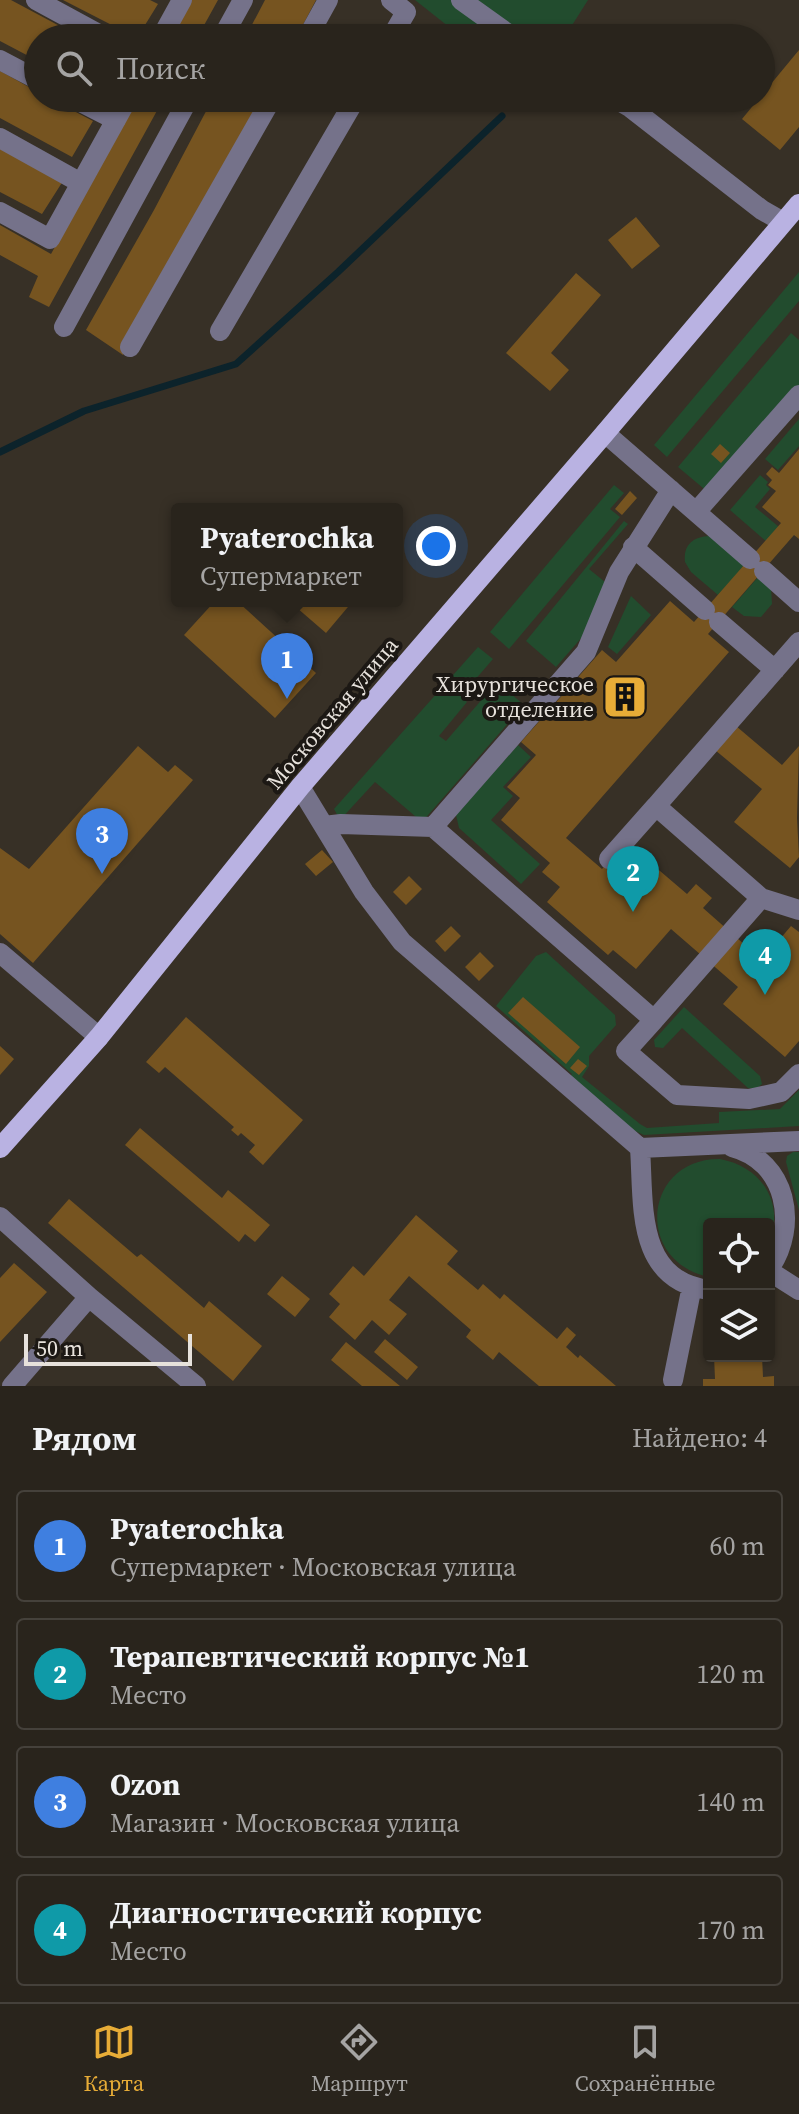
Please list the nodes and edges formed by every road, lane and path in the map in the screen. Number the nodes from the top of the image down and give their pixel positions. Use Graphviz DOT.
graph roads {
  1 [pos="36,0"];
  2 [pos="243,0"];
  3 [pos="328,0"];
  4 [pos="391,0"];
  5 [pos="461,0"];
  6 [pos="179,1"];
  7 [pos="80,24"];
  8 [pos="168,24"];
  9 [pos="230,24"];
  10 [pos="315,24"];
  11 [pos="399,24"];
  12 [pos="494,24"];
  13 [pos="0,60"];
  14 [pos="24,73"];
  15 [pos="100,112"];
  16 [pos="120,112"];
  17 [pos="181,112"];
  18 [pos="264,112"];
  19 [pos="348,112"];
  20 [pos="636,112"];
  21 [pos="116,120"];
  22 [pos="0,138"];
  23 [pos="81,183"];
  24 [pos="799,204"];
  25 [pos="0,212"];
  26 [pos="783,222"];
  27 [pos="64,327"];
  28 [pos="220,331"];
  29 [pos="130,347"];
  30 [pos="799,395"];
  31 [pos="605,433"];
  32 [pos="671,490"];
  33 [pos="696,512"];
  34 [pos="633,547"];
  35 [pos="799,602"];
  36 [pos="799,642"];
  37 [pos="775,670"];
  38 [pos="300,787"];
  39 [pos="656,806"];
  40 [pos="324,826"];
  41 [pos="433,827"];
  42 [pos="609,859"];
  43 [pos="761,898"];
  44 [pos="799,910"];
  45 [pos="0,953"];
  46 [pos="654,1020"];
  47 [pos="99,1037"];
  48 [pos="799,1074"];
  49 [pos="799,1141"];
  50 [pos="716,1145"];
  51 [pos="0,1148"];
  52 [pos="640,1148"];
  53 [pos="0,1217"];
  54 [pos="799,1261"];
  55 [pos="775,1262"];
  56 [pos="775,1268"];
  57 [pos="775,1274"];
  58 [pos="701,1288"];
  59 [pos="799,1290"];
  60 [pos="89,1297"];
  61 [pos="673,1380"];
  62 [pos="12,1386"];
  63 [pos="196,1386"];
  1 -- 7 [label="street"];
  2 -- 9 [label="street"];
  3 -- 10 [label="street"];
  4 -- 11 [label="street"];
  5 -- 12 [label="street"];
  6 -- 8 [label="street"];
  13 -- 14 [label="street"];
  15 -- 21 [label="street"];
  16 -- 21 [label="street"];
  17 -- 27 [label="street"];
  18 -- 29 [label="street"];
  19 -- 28 [label="street"];
  20 -- 26 [label="street"];
  21 -- 23 [label="street"];
  22 -- 23 [label="street"];
  23 -- 25 [label="street"];
  24 -- 26 [label="main road, Московская улица"];
  26 -- 31 [label="main road, Московская улица"];
  30 -- 33 [label="street"];
  31 -- 32 [label="street"];
  31 -- 38 [label="main road, Московская улица"];
  32 -- 33 [label="street"];
  32 -- 34 [label="street"];
  33 -- 35 [label="street"];
  34 -- 37 [label="street"];
  34 -- 41 [label="street"];
  36 -- 37 [label="street"];
  37 -- 39 [label="street"];
  38 -- 40 [label="street"];
  38 -- 47 [label="main road, Московская улица"];
  39 -- 42 [label="street"];
  39 -- 43 [label="street"];
  40 -- 41 [label="street"];
  40 -- 52 [label="street"];
  41 -- 46 [label="street"];
  43 -- 44 [label="street"];
  43 -- 46 [label="street"];
  45 -- 47 [label="street"];
  46 -- 48 [label="street"];
  47 -- 51 [label="main road, Московская улица"];
  49 -- 50 [label="street"];
  50 -- 52 [label="street"];
  50 -- 55 [label="street"];
  52 -- 58 [label="street"];
  53 -- 60 [label="street"];
  54 -- 56 [label="street"];
  57 -- 59 [label="street"];
  58 -- 61 [label="street"];
  60 -- 62 [label="street"];
  60 -- 63 [label="street"];
}
